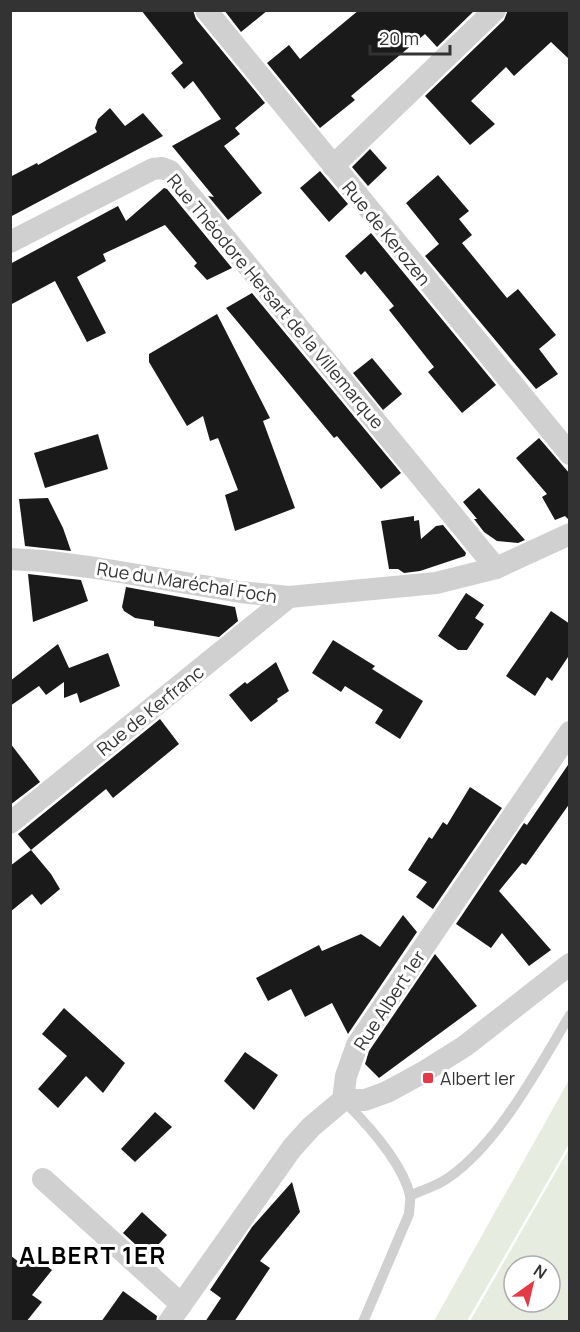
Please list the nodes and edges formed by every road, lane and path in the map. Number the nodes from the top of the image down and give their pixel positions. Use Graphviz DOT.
graph roads {
  1 [pos="206,10"];
  2 [pos="495,10"];
  3 [pos="333,166"];
  4 [pos="10,242"];
  5 [pos="570,454"];
  6 [pos="570,534"];
  7 [pos="10,559"];
  8 [pos="496,568"];
  9 [pos="289,597"];
  10 [pos="570,732"];
  11 [pos="10,823"];
  12 [pos="570,964"];
  13 [pos="570,1015"];
  14 [pos="343,1100"];
  15 [pos="44,1179"];
  16 [pos="410,1196"];
  17 [pos="175,1312"];
  18 [pos="363,1322"];
  1 -- 3 [label="street, Rue de Kerozen"];
  2 -- 3 [label="street"];
  3 -- 5 [label="street, Rue de Kerozen"];
  4 -- 8 [label="street, Rue Théodore Hersart de la Villemarque"];
  6 -- 8 [label="street, Rue du Maréchal Foch"];
  7 -- 9 [label="street, Rue du Maréchal Foch"];
  8 -- 9 [label="street, Rue du Maréchal Foch"];
  9 -- 11 [label="street, Rue de Kerfranc"];
  10 -- 14 [label="street, Rue Albert 1er"];
  12 -- 14 [label="street"];
  13 -- 16 [label="lane"];
  14 -- 16 [label="lane"];
  14 -- 17 [label="street"];
  15 -- 17 [label="street"];
  16 -- 18 [label="lane"];
}
